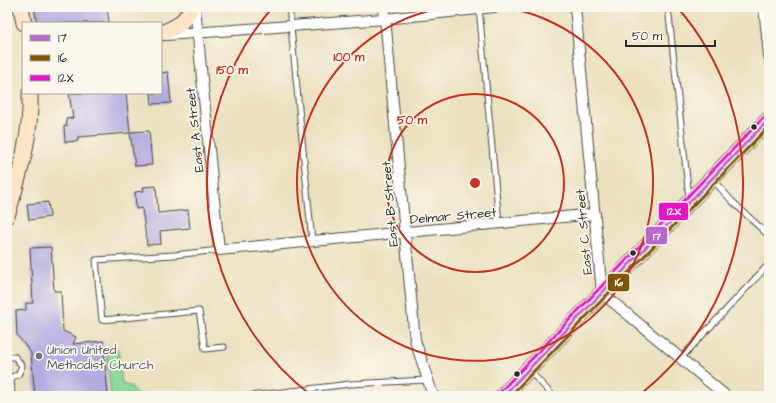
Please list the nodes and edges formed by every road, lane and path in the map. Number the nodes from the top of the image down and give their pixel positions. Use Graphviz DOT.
graph roads {
  1 [pos="21,7"];
  2 [pos="190,7"];
  3 [pos="195,7"];
  4 [pos="289,7"];
  5 [pos="384,7"];
  6 [pos="495,7"];
  7 [pos="575,7"];
  8 [pos="668,7"];
  9 [pos="764,7"];
  10 [pos="479,8"];
  11 [pos="385,20"];
  12 [pos="24,22"];
  13 [pos="291,25"];
  14 [pos="198,31"];
  15 [pos="162,34"];
  16 [pos="162,34"];
  17 [pos="769,56"];
  18 [pos="30,94"];
  19 [pos="769,119"];
  20 [pos="711,179"];
  21 [pos="690,201"];
  22 [pos="595,214"];
  23 [pos="7,216"];
  24 [pos="499,224"];
  25 [pos="404,232"];
  26 [pos="769,236"];
  27 [pos="312,241"];
  28 [pos="219,250"];
  29 [pos="769,264"];
  30 [pos="602,292"];
  31 [pos="224,347"];
  32 [pos="7,357"];
  33 [pos="681,358"];
  34 [pos="529,369"];
  35 [pos="9,377"];
  36 [pos="427,380"];
  37 [pos="12,396"];
  38 [pos="249,396"];
  39 [pos="433,396"];
  40 [pos="503,396"];
  41 [pos="553,396"];
  42 [pos="726,396"];
  1 -- 12 [label="street"];
  2 -- 15 [label="street"];
  3 -- 14 [label="street, East A Street"];
  4 -- 13 [label="lane"];
  5 -- 11 [label="street, East B Street"];
  6 -- 10 [label="street"];
  7 -- 22 [label="street, East C Street"];
  8 -- 21 [label="lane"];
  9 -- 17 [label="street"];
  10 -- 11 [label="street"];
  10 -- 24 [label="lane"];
  11 -- 13 [label="street"];
  11 -- 25 [label="street, East B Street"];
  13 -- 14 [label="street"];
  13 -- 27 [label="lane"];
  14 -- 16 [label="street"];
  14 -- 28 [label="street, East A Street"];
  18 -- 23 [label="street"];
  19 -- 20 [label="street"];
  20 -- 21 [label="street"];
  20 -- 26 [label="lane"];
  21 -- 30 [label="street"];
  22 -- 24 [label="street, Delmar Street"];
  22 -- 30 [label="street, East C Street"];
  24 -- 25 [label="street, Delmar Street"];
  25 -- 27 [label="street, Delmar Street"];
  25 -- 36 [label="street, East B Street"];
  27 -- 28 [label="street, Delmar Street"];
  28 -- 31 [label="lane"];
  29 -- 33 [label="lane"];
  30 -- 33 [label="street"];
  30 -- 34 [label="street"];
  32 -- 35 [label="lane"];
  33 -- 42 [label="street"];
  34 -- 40 [label="street"];
  34 -- 41 [label="lane"];
  35 -- 37 [label="lane"];
  36 -- 38 [label="lane"];
  36 -- 39 [label="street, East B Street"];
}
